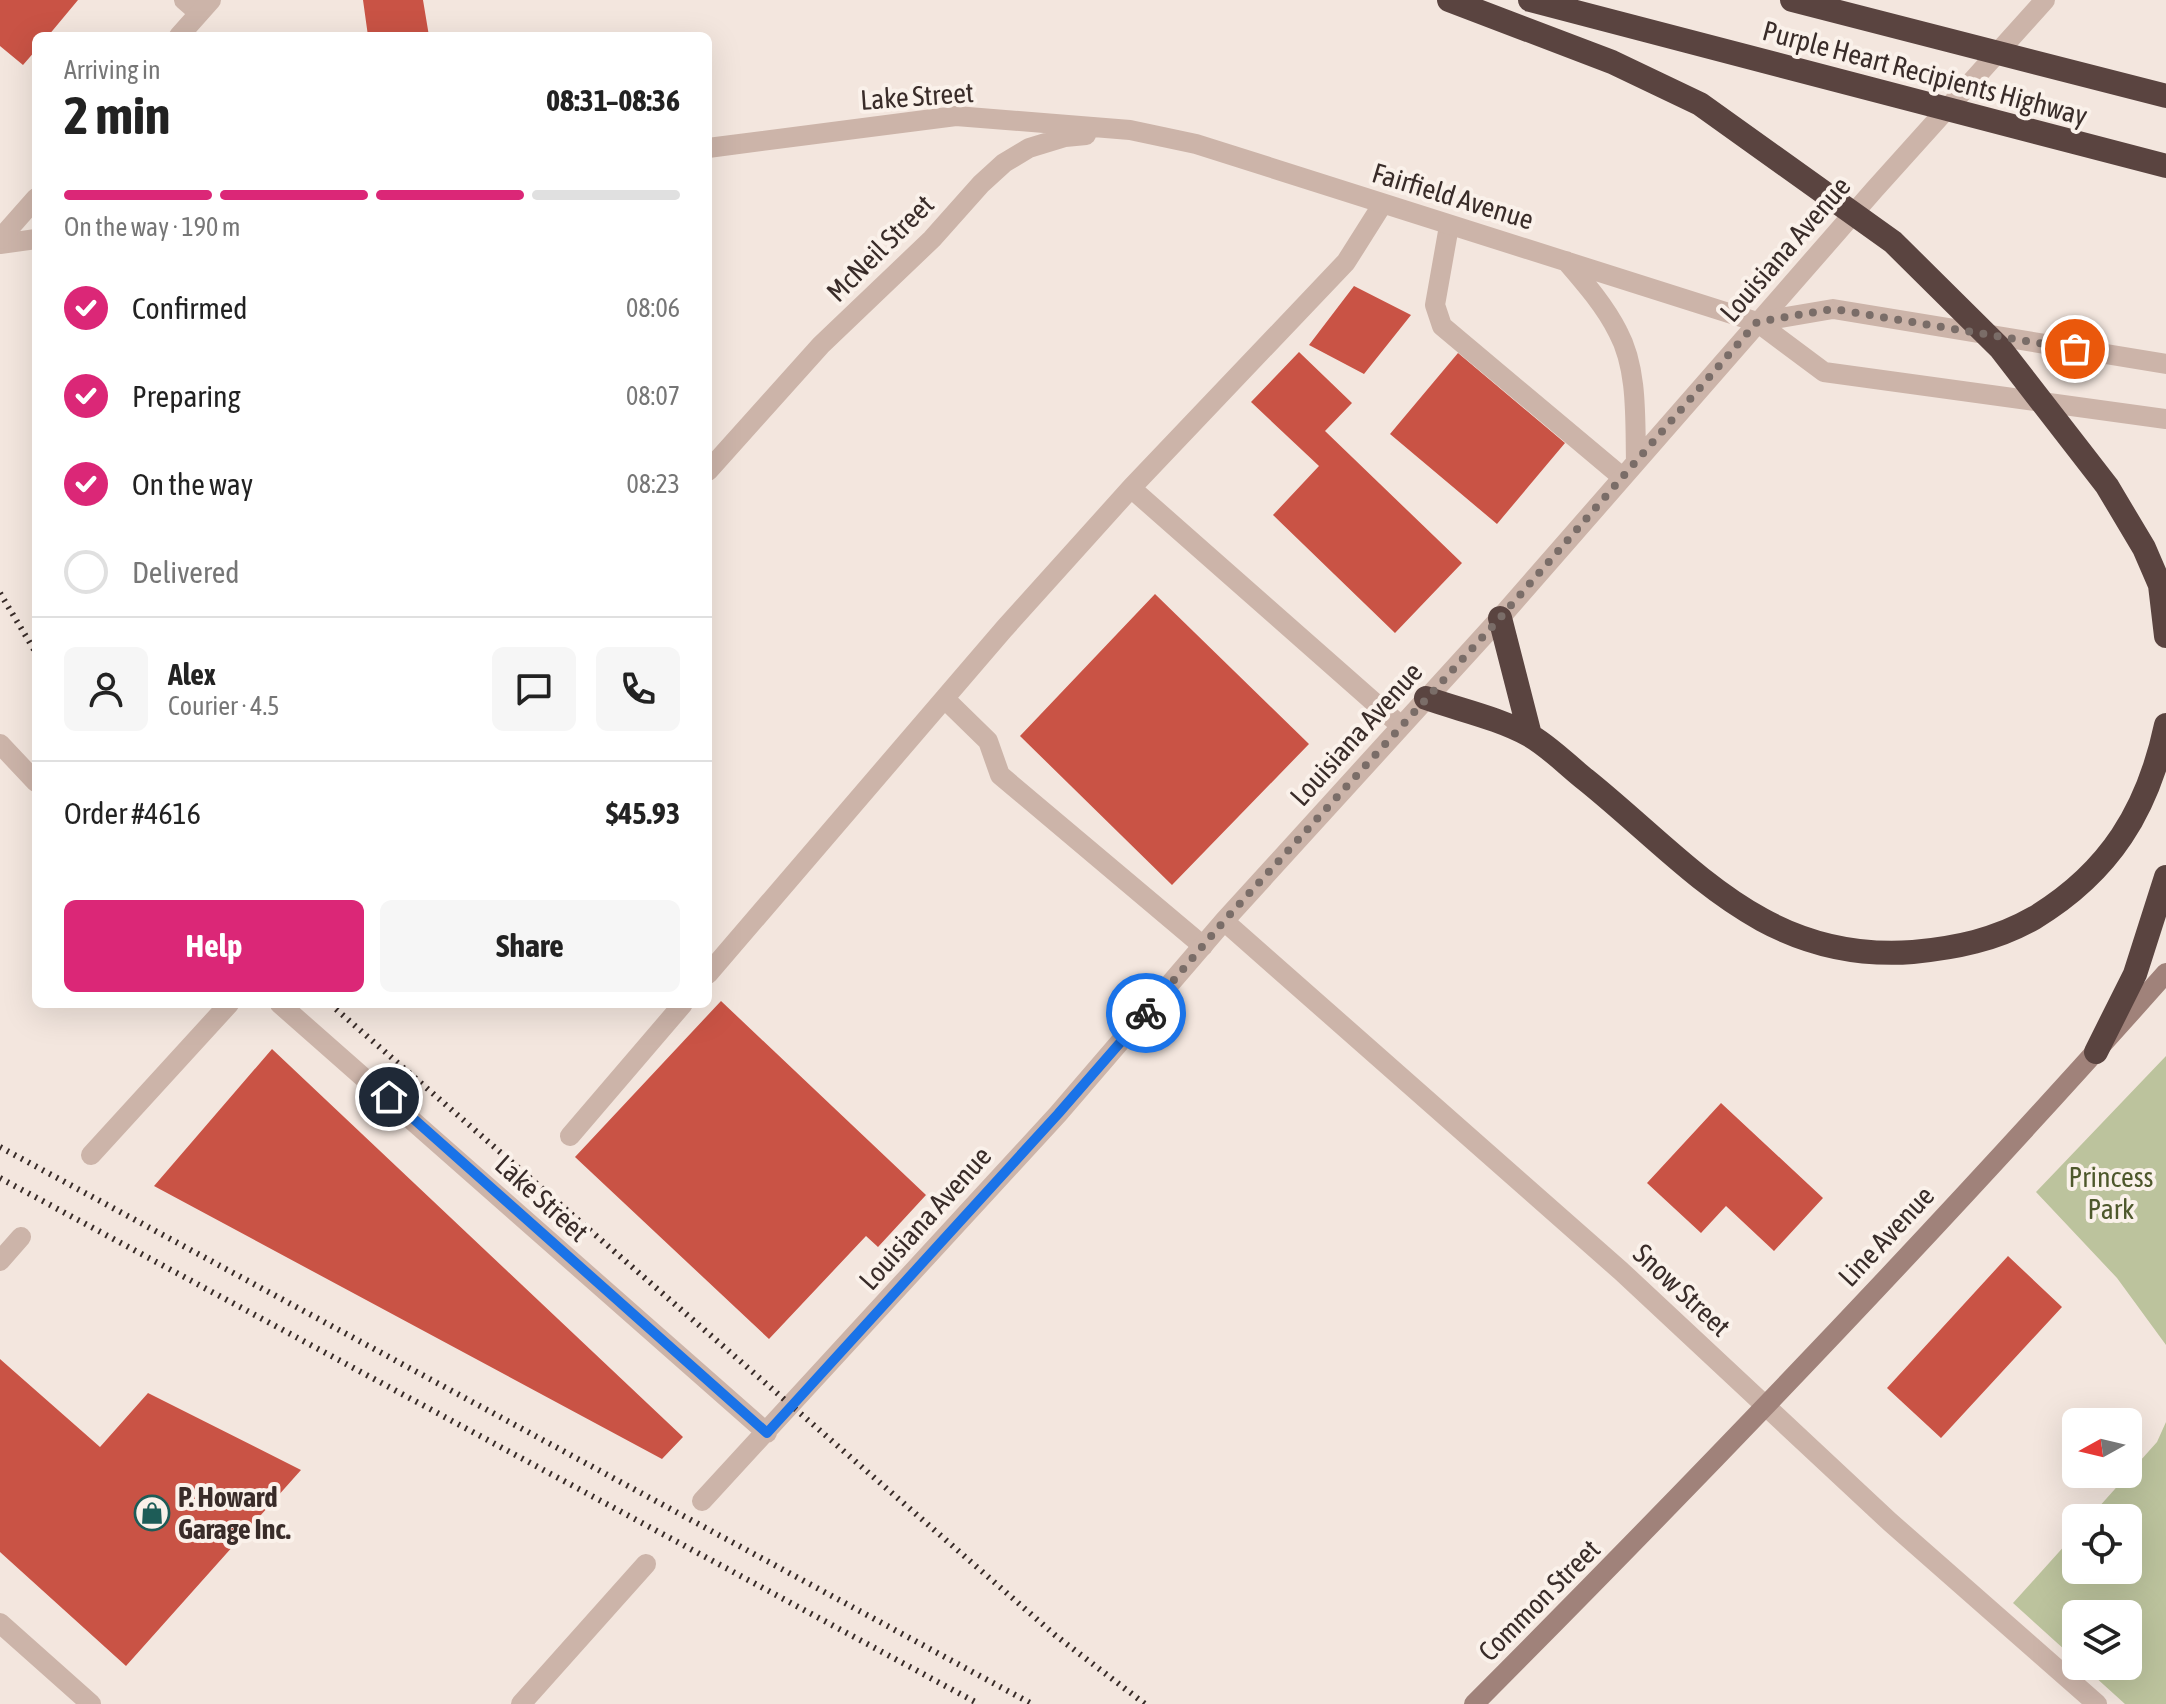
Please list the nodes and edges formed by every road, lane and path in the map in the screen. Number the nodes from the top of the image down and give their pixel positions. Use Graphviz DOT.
graph roads {
  1 [pos="1449,0"];
  2 [pos="1530,0"];
  3 [pos="1792,0"];
  4 [pos="2045,0"];
  5 [pos="198,4"];
  6 [pos="181,32"];
  7 [pos="2166,96"];
  8 [pos="1130,130"];
  9 [pos="712,147"];
  10 [pos="2166,166"];
  11 [pos="32,203"];
  12 [pos="1382,205"];
  13 [pos="1449,226"];
  14 [pos="32,239"];
  15 [pos="0,241"];
  16 [pos="1566,261"];
  17 [pos="1757,322"];
  18 [pos="2166,364"];
  19 [pos="2166,419"];
  20 [pos="712,467"];
  21 [pos="1629,469"];
  22 [pos="1131,488"];
  23 [pos="2160,585"];
  24 [pos="2166,611"];
  25 [pos="1500,618"];
  26 [pos="2166,636"];
  27 [pos="1426,698"];
  28 [pos="945,699"];
  29 [pos="2166,725"];
  30 [pos="1401,726"];
  31 [pos="1530,735"];
  32 [pos="0,744"];
  33 [pos="32,778"];
  34 [pos="2166,877"];
  35 [pos="1224,921"];
  36 [pos="1203,946"];
  37 [pos="712,969"];
  38 [pos="2166,973"];
  39 [pos="225,1008"];
  40 [pos="285,1008"];
  41 [pos="680,1008"];
  42 [pos="2096,1052"];
  43 [pos="570,1136"];
  44 [pos="91,1155"];
  45 [pos="21,1237"];
  46 [pos="0,1261"];
  47 [pos="767,1433"];
  48 [pos="702,1501"];
  49 [pos="1643,1534"];
  50 [pos="646,1564"];
  51 [pos="0,1623"];
  52 [pos="91,1704"];
  53 [pos="521,1704"];
  54 [pos="1474,1704"];
  55 [pos="2097,1704"];
  1 -- 23 [label="highway"];
  2 -- 10 [label="highway, Purple Heart Recipients Highway"];
  3 -- 7 [label="highway"];
  4 -- 17 [label="street, Louisiana Avenue"];
  5 -- 6 [label="street"];
  8 -- 9 [label="street, Lake Street"];
  8 -- 12 [label="street, Fairfield Avenue"];
  8 -- 20 [label="street, McNeil Street"];
  11 -- 15 [label="street"];
  12 -- 13 [label="street, Fairfield Avenue"];
  12 -- 22 [label="street"];
  13 -- 16 [label="street, Fairfield Avenue"];
  13 -- 21 [label="street"];
  14 -- 15 [label="street"];
  16 -- 17 [label="street, Fairfield Avenue"];
  16 -- 21 [label="street"];
  17 -- 18 [label="street, Fairfield Avenue"];
  17 -- 19 [label="street, Fairfield Avenue"];
  17 -- 21 [label="street, Louisiana Avenue"];
  21 -- 25 [label="street, Louisiana Avenue"];
  22 -- 28 [label="street"];
  22 -- 30 [label="street"];
  23 -- 24 [label="highway"];
  23 -- 26 [label="highway"];
  25 -- 27 [label="street, Louisiana Avenue"];
  25 -- 31 [label="highway"];
  27 -- 30 [label="street, Louisiana Avenue"];
  27 -- 31 [label="highway"];
  28 -- 36 [label="street"];
  28 -- 37 [label="street"];
  29 -- 31 [label="highway"];
  30 -- 35 [label="street, Louisiana Avenue"];
  32 -- 33 [label="street"];
  34 -- 42 [label="highway"];
  35 -- 36 [label="street, Louisiana Avenue"];
  35 -- 55 [label="street, Snow Street"];
  36 -- 47 [label="street, Louisiana Avenue"];
  38 -- 42 [label="main road, Line Avenue"];
  39 -- 44 [label="street"];
  40 -- 47 [label="street, Lake Street"];
  41 -- 43 [label="street"];
  42 -- 49 [label="main road, Line Avenue"];
  45 -- 46 [label="street"];
  47 -- 48 [label="street, Louisiana Avenue"];
  49 -- 54 [label="main road, Common Street"];
  50 -- 53 [label="street"];
  51 -- 52 [label="street"];
}
